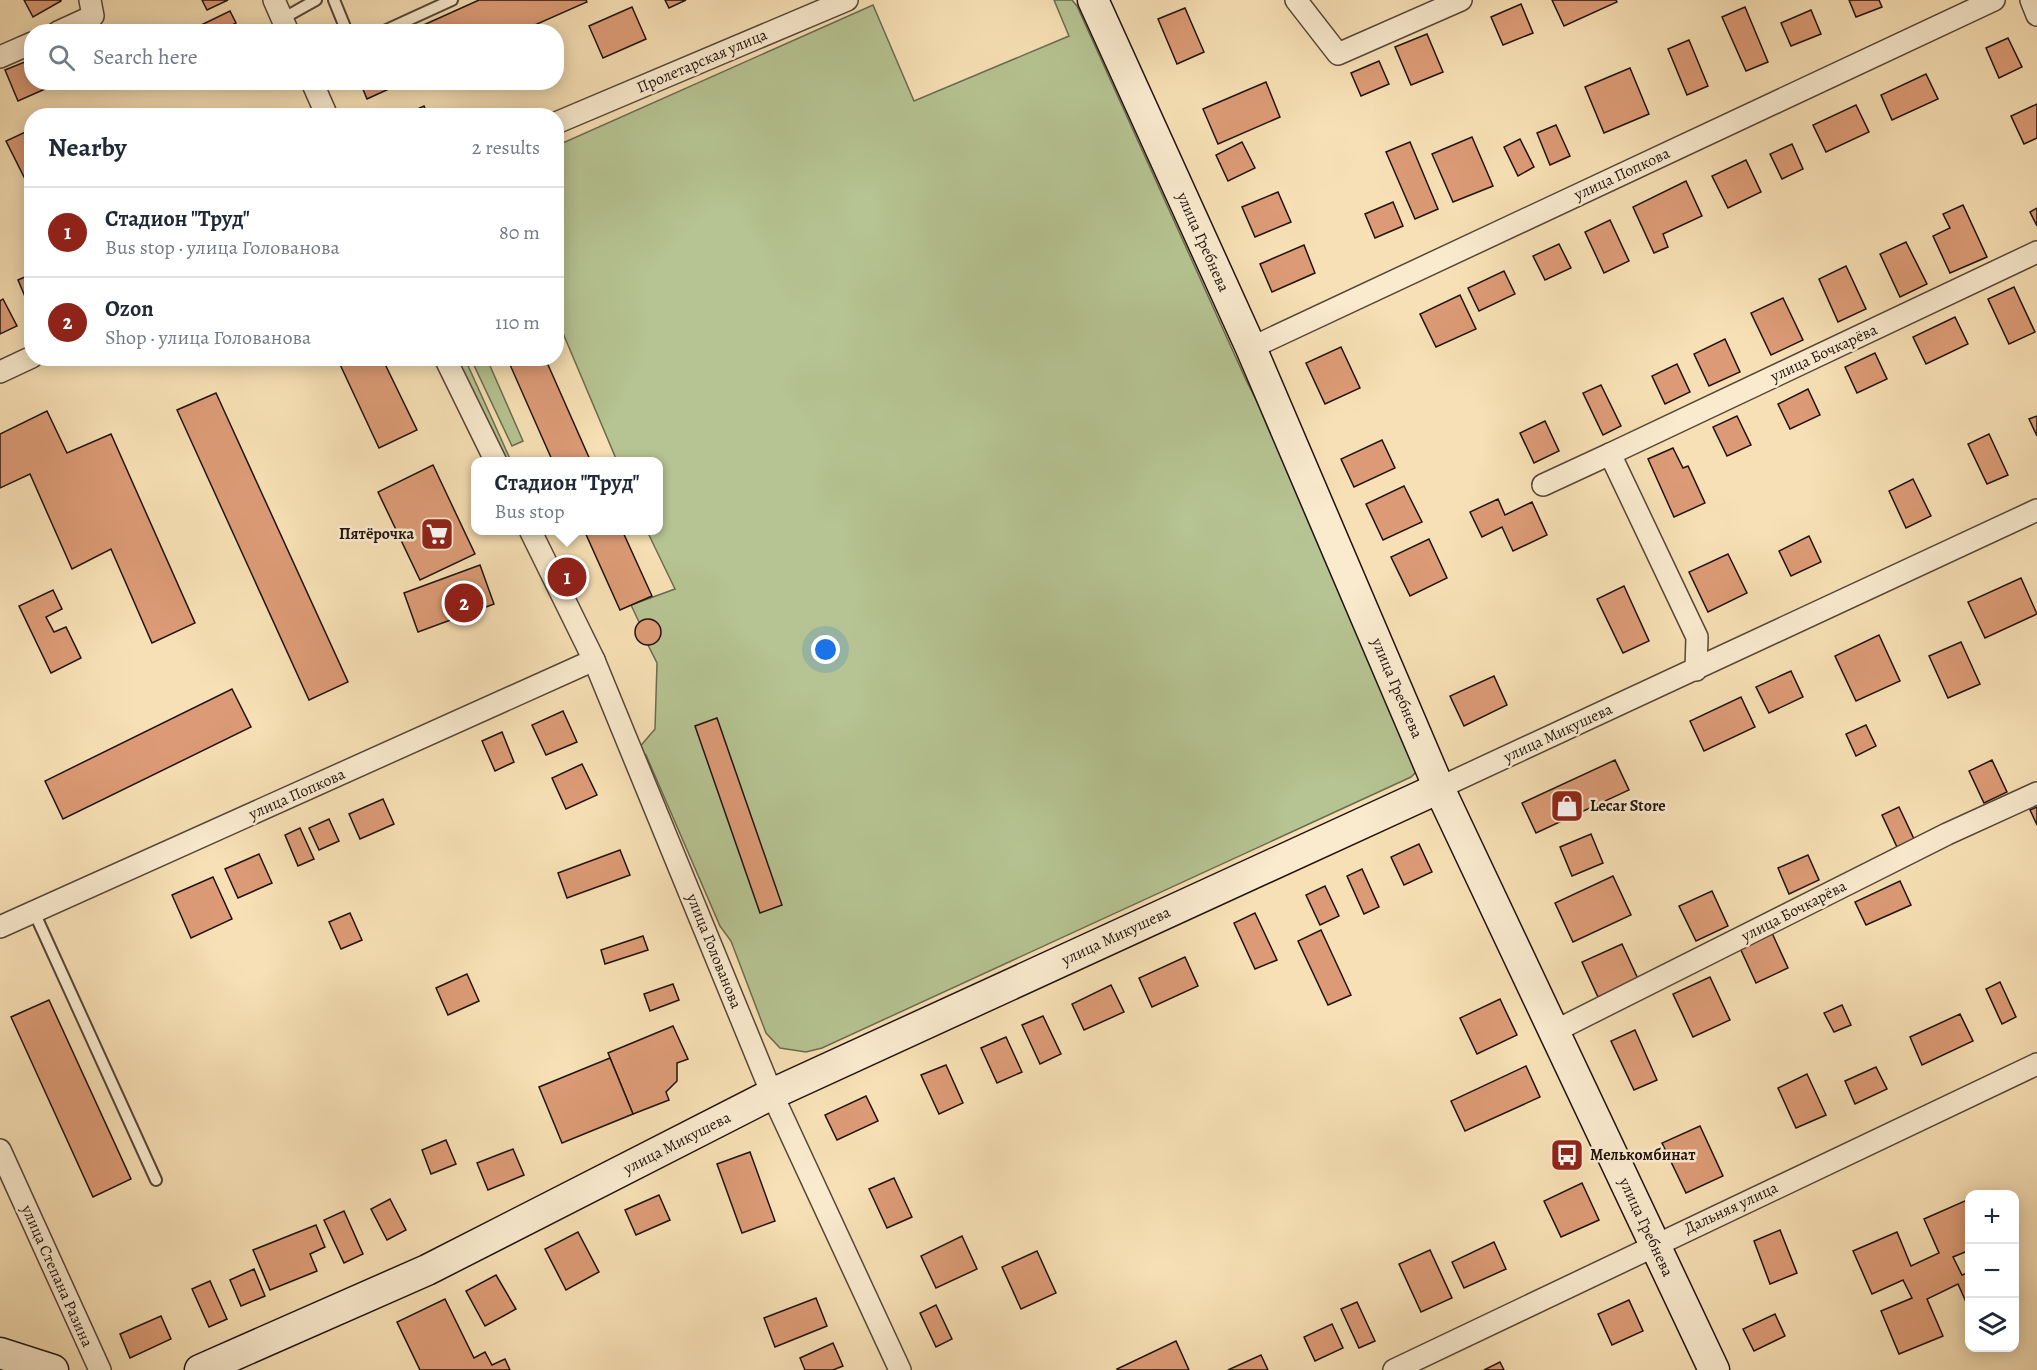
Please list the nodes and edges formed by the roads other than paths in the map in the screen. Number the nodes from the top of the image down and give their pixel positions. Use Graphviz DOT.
graph roads {
  1 [pos="90,0"];
  2 [pos="316,0"];
  3 [pos="334,0"];
  4 [pos="452,0"];
  5 [pos="847,0"];
  6 [pos="1093,0"];
  7 [pos="1296,0"];
  8 [pos="1461,0"];
  9 [pos="1994,0"];
  10 [pos="2031,0"];
  11 [pos="2037,15"];
  12 [pos="281,17"];
  13 [pos="76,24"];
  14 [pos="344,24"];
  15 [pos="400,24"];
  16 [pos="24,46"];
  17 [pos="0,57"];
  18 [pos="316,90"];
  19 [pos="323,108"];
  20 [pos="564,120"];
  21 [pos="2037,252"];
  22 [pos="1251,348"];
  23 [pos="24,361"];
  24 [pos="449,366"];
  25 [pos="0,372"];
  26 [pos="1610,454"];
  27 [pos="494,457"];
  28 [pos="1544,485"];
  29 [pos="2037,510"];
  30 [pos="532,535"];
  31 [pos="596,659"];
  32 [pos="1696,670"];
  33 [pos="1439,788"];
  34 [pos="2037,793"];
  35 [pos="34,912"];
  36 [pos="0,927"];
  37 [pos="1553,1032"];
  38 [pos="2037,1064"];
  39 [pos="772,1094"];
  40 [pos="0,1150"];
  41 [pos="156,1180"];
  42 [pos="1654,1245"];
  43 [pos="0,1353"];
  44 [pos="53,1370"];
  45 [pos="100,1370"];
  46 [pos="200,1370"];
  47 [pos="900,1370"];
  48 [pos="1394,1370"];
  49 [pos="1714,1370"];
  1 -- 13 [label="street"];
  2 -- 12 [label="lane"];
  3 -- 14 [label="lane"];
  4 -- 15 [label="lane"];
  5 -- 20 [label="street, Пролетарская улица"];
  6 -- 22 [label="street, улица Гребнева"];
  7 -- 8 [label="street"];
  9 -- 22 [label="street, улица Попкова"];
  10 -- 11 [label="street"];
  16 -- 17 [label="street"];
  18 -- 19 [label="street"];
  21 -- 26 [label="street, улица Бочкарёва"];
  22 -- 33 [label="street, улица Гребнева"];
  23 -- 25 [label="street"];
  24 -- 27 [label="street"];
  26 -- 28 [label="street, улица Бочкарёва"];
  26 -- 32 [label="street"];
  29 -- 32 [label="street, улица Микушева"];
  30 -- 31 [label="street, улица Голованова"];
  31 -- 35 [label="street, улица Попкова"];
  31 -- 39 [label="street, улица Голованова"];
  32 -- 33 [label="street, улица Микушева"];
  33 -- 37 [label="street, улица Гребнева"];
  33 -- 39 [label="street, улица Микушева"];
  34 -- 37 [label="street, улица Бочкарёва"];
  35 -- 36 [label="street, улица Попкова"];
  35 -- 41 [label="lane"];
  37 -- 42 [label="street, улица Гребнева"];
  38 -- 42 [label="street, Дальняя улица"];
  39 -- 46 [label="street, улица Микушева"];
  39 -- 47 [label="street, улица Голованова"];
  40 -- 45 [label="street, улица Степана Разина"];
  42 -- 48 [label="street, Дальняя улица"];
  42 -- 49 [label="street, улица Гребнева"];
  43 -- 44 [label="street"];
}
